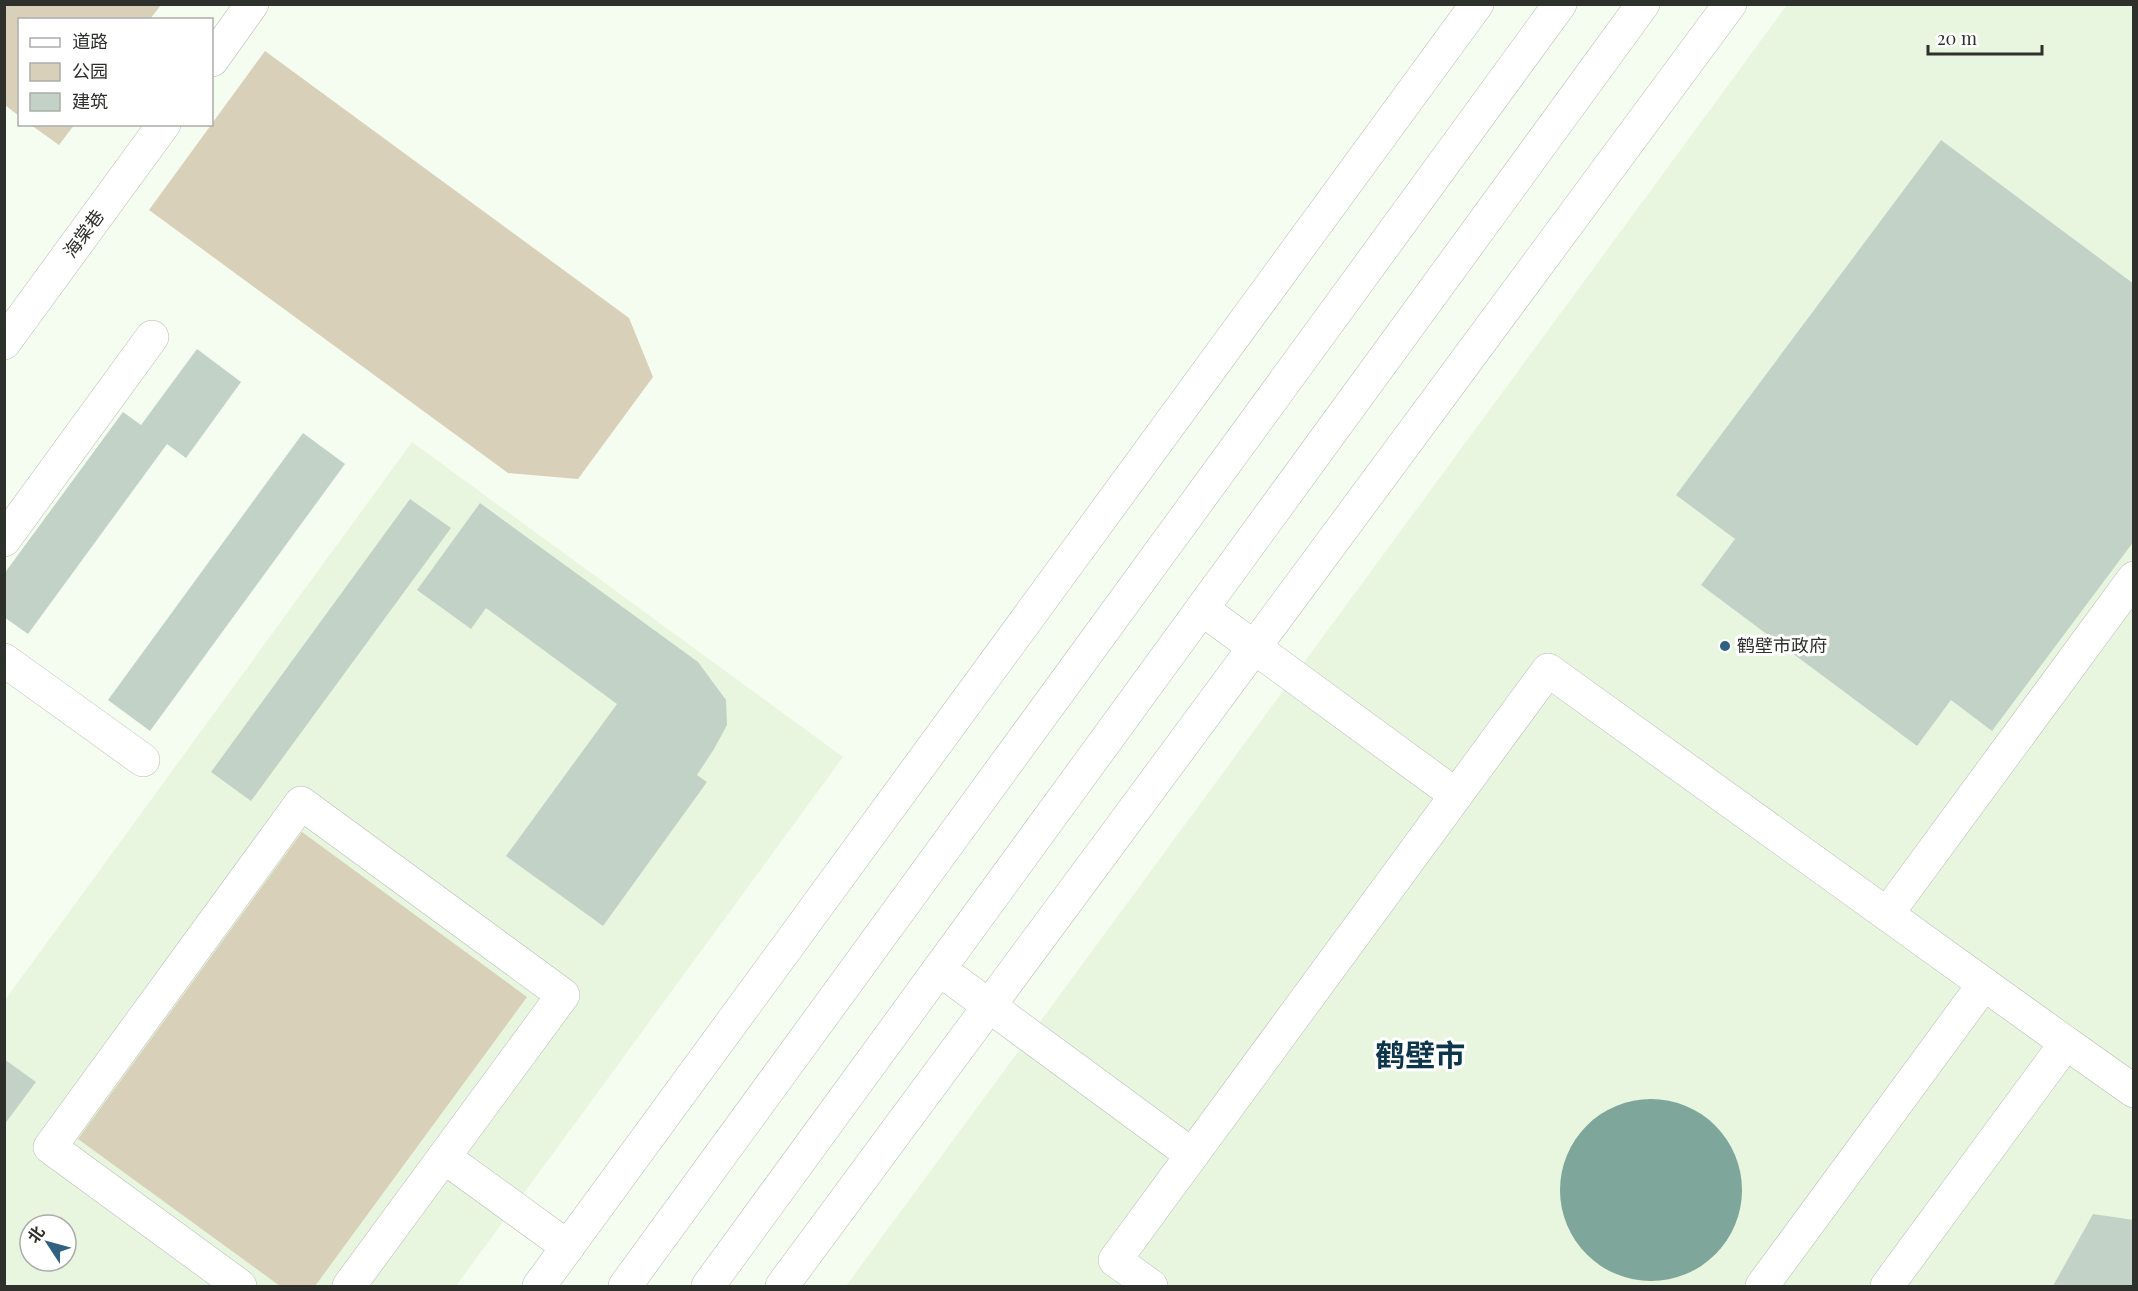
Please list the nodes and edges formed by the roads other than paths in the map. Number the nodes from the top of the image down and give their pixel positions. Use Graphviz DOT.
graph roads {
  1 [pos="252,4"];
  2 [pos="1477,4"];
  3 [pos="1560,4"];
  4 [pos="1643,4"];
  5 [pos="1730,4"];
  6 [pos="213,59"];
  7 [pos="163,126"];
  8 [pos="152,337"];
  9 [pos="4,343"];
  10 [pos="4,540"];
  11 [pos="2133,578"];
  12 [pos="1202,609"];
  13 [pos="1255,647"];
  14 [pos="4,660"];
  15 [pos="143,760"];
  16 [pos="1456,795"];
  17 [pos="1887,914"];
  18 [pos="939,969"];
  19 [pos="1984,984"];
  20 [pos="989,1006"];
  21 [pos="2066,1043"];
  22 [pos="2133,1091"];
  23 [pos="1192,1155"];
  24 [pos="444,1157"];
  25 [pos="568,1246"];
  26 [pos="240,1287"];
  27 [pos="349,1287"];
  28 [pos="539,1287"];
  29 [pos="625,1287"];
  30 [pos="708,1287"];
  31 [pos="782,1287"];
  32 [pos="1151,1287"];
  33 [pos="1762,1287"];
  34 [pos="1887,1287"];
  1 -- 6 [label="street"];
  2 -- 25 [label="street"];
  3 -- 29 [label="street"];
  4 -- 12 [label="street"];
  5 -- 13 [label="street"];
  7 -- 9 [label="street, 海棠巷"];
  8 -- 10 [label="street"];
  11 -- 17 [label="street"];
  12 -- 13 [label="street"];
  12 -- 18 [label="street"];
  13 -- 16 [label="street"];
  13 -- 20 [label="street"];
  14 -- 15 [label="street"];
  16 -- 17 [label="street"];
  16 -- 23 [label="street"];
  17 -- 19 [label="street"];
  18 -- 20 [label="street"];
  18 -- 30 [label="street"];
  19 -- 21 [label="street"];
  19 -- 33 [label="street"];
  20 -- 23 [label="street"];
  20 -- 31 [label="street"];
  21 -- 22 [label="street"];
  21 -- 34 [label="street"];
  23 -- 32 [label="street"];
  24 -- 25 [label="street"];
  24 -- 26 [label="street"];
  24 -- 27 [label="street"];
  25 -- 28 [label="street"];
}
